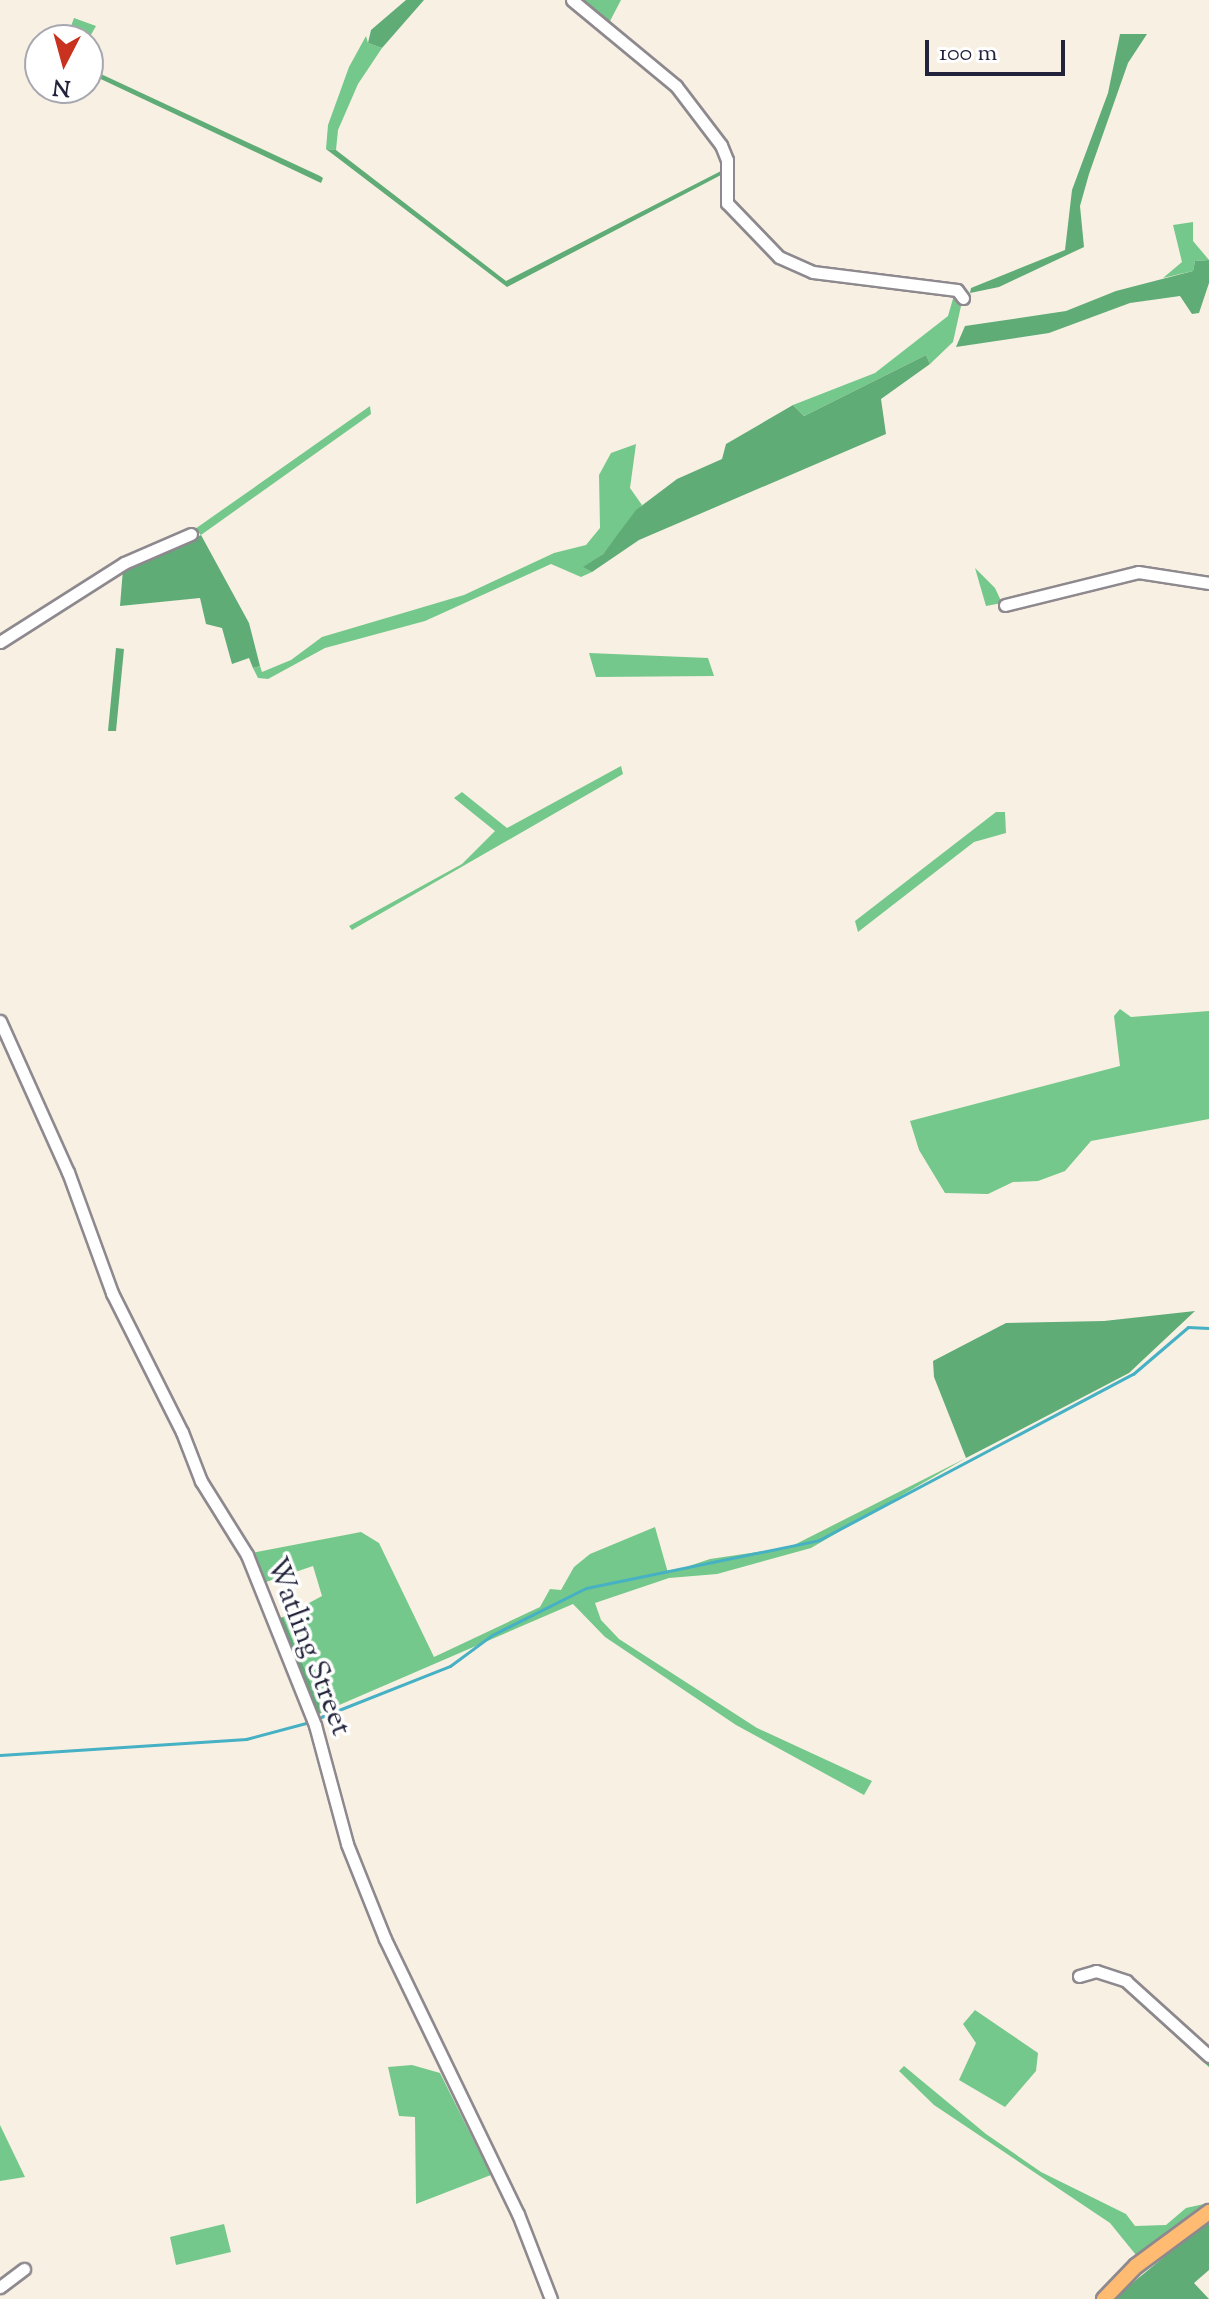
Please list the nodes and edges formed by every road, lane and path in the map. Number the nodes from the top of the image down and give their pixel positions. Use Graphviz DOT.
graph roads {
  1 [pos="572,0"];
  2 [pos="963,298"];
  3 [pos="191,534"];
  4 [pos="1209,583"];
  5 [pos="1005,605"];
  6 [pos="0,642"];
  7 [pos="0,1021"];
  8 [pos="1079,1976"];
  9 [pos="1209,2056"];
  10 [pos="1209,2212"];
  11 [pos="24,2269"];
  12 [pos="0,2287"];
  13 [pos="551,2299"];
  14 [pos="1104,2299"];
  1 -- 2 [label="street"];
  3 -- 6 [label="street"];
  4 -- 5 [label="street"];
  7 -- 13 [label="street, Watling Street"];
  8 -- 9 [label="street"];
  10 -- 14 [label="main road"];
  11 -- 12 [label="street"];
}
